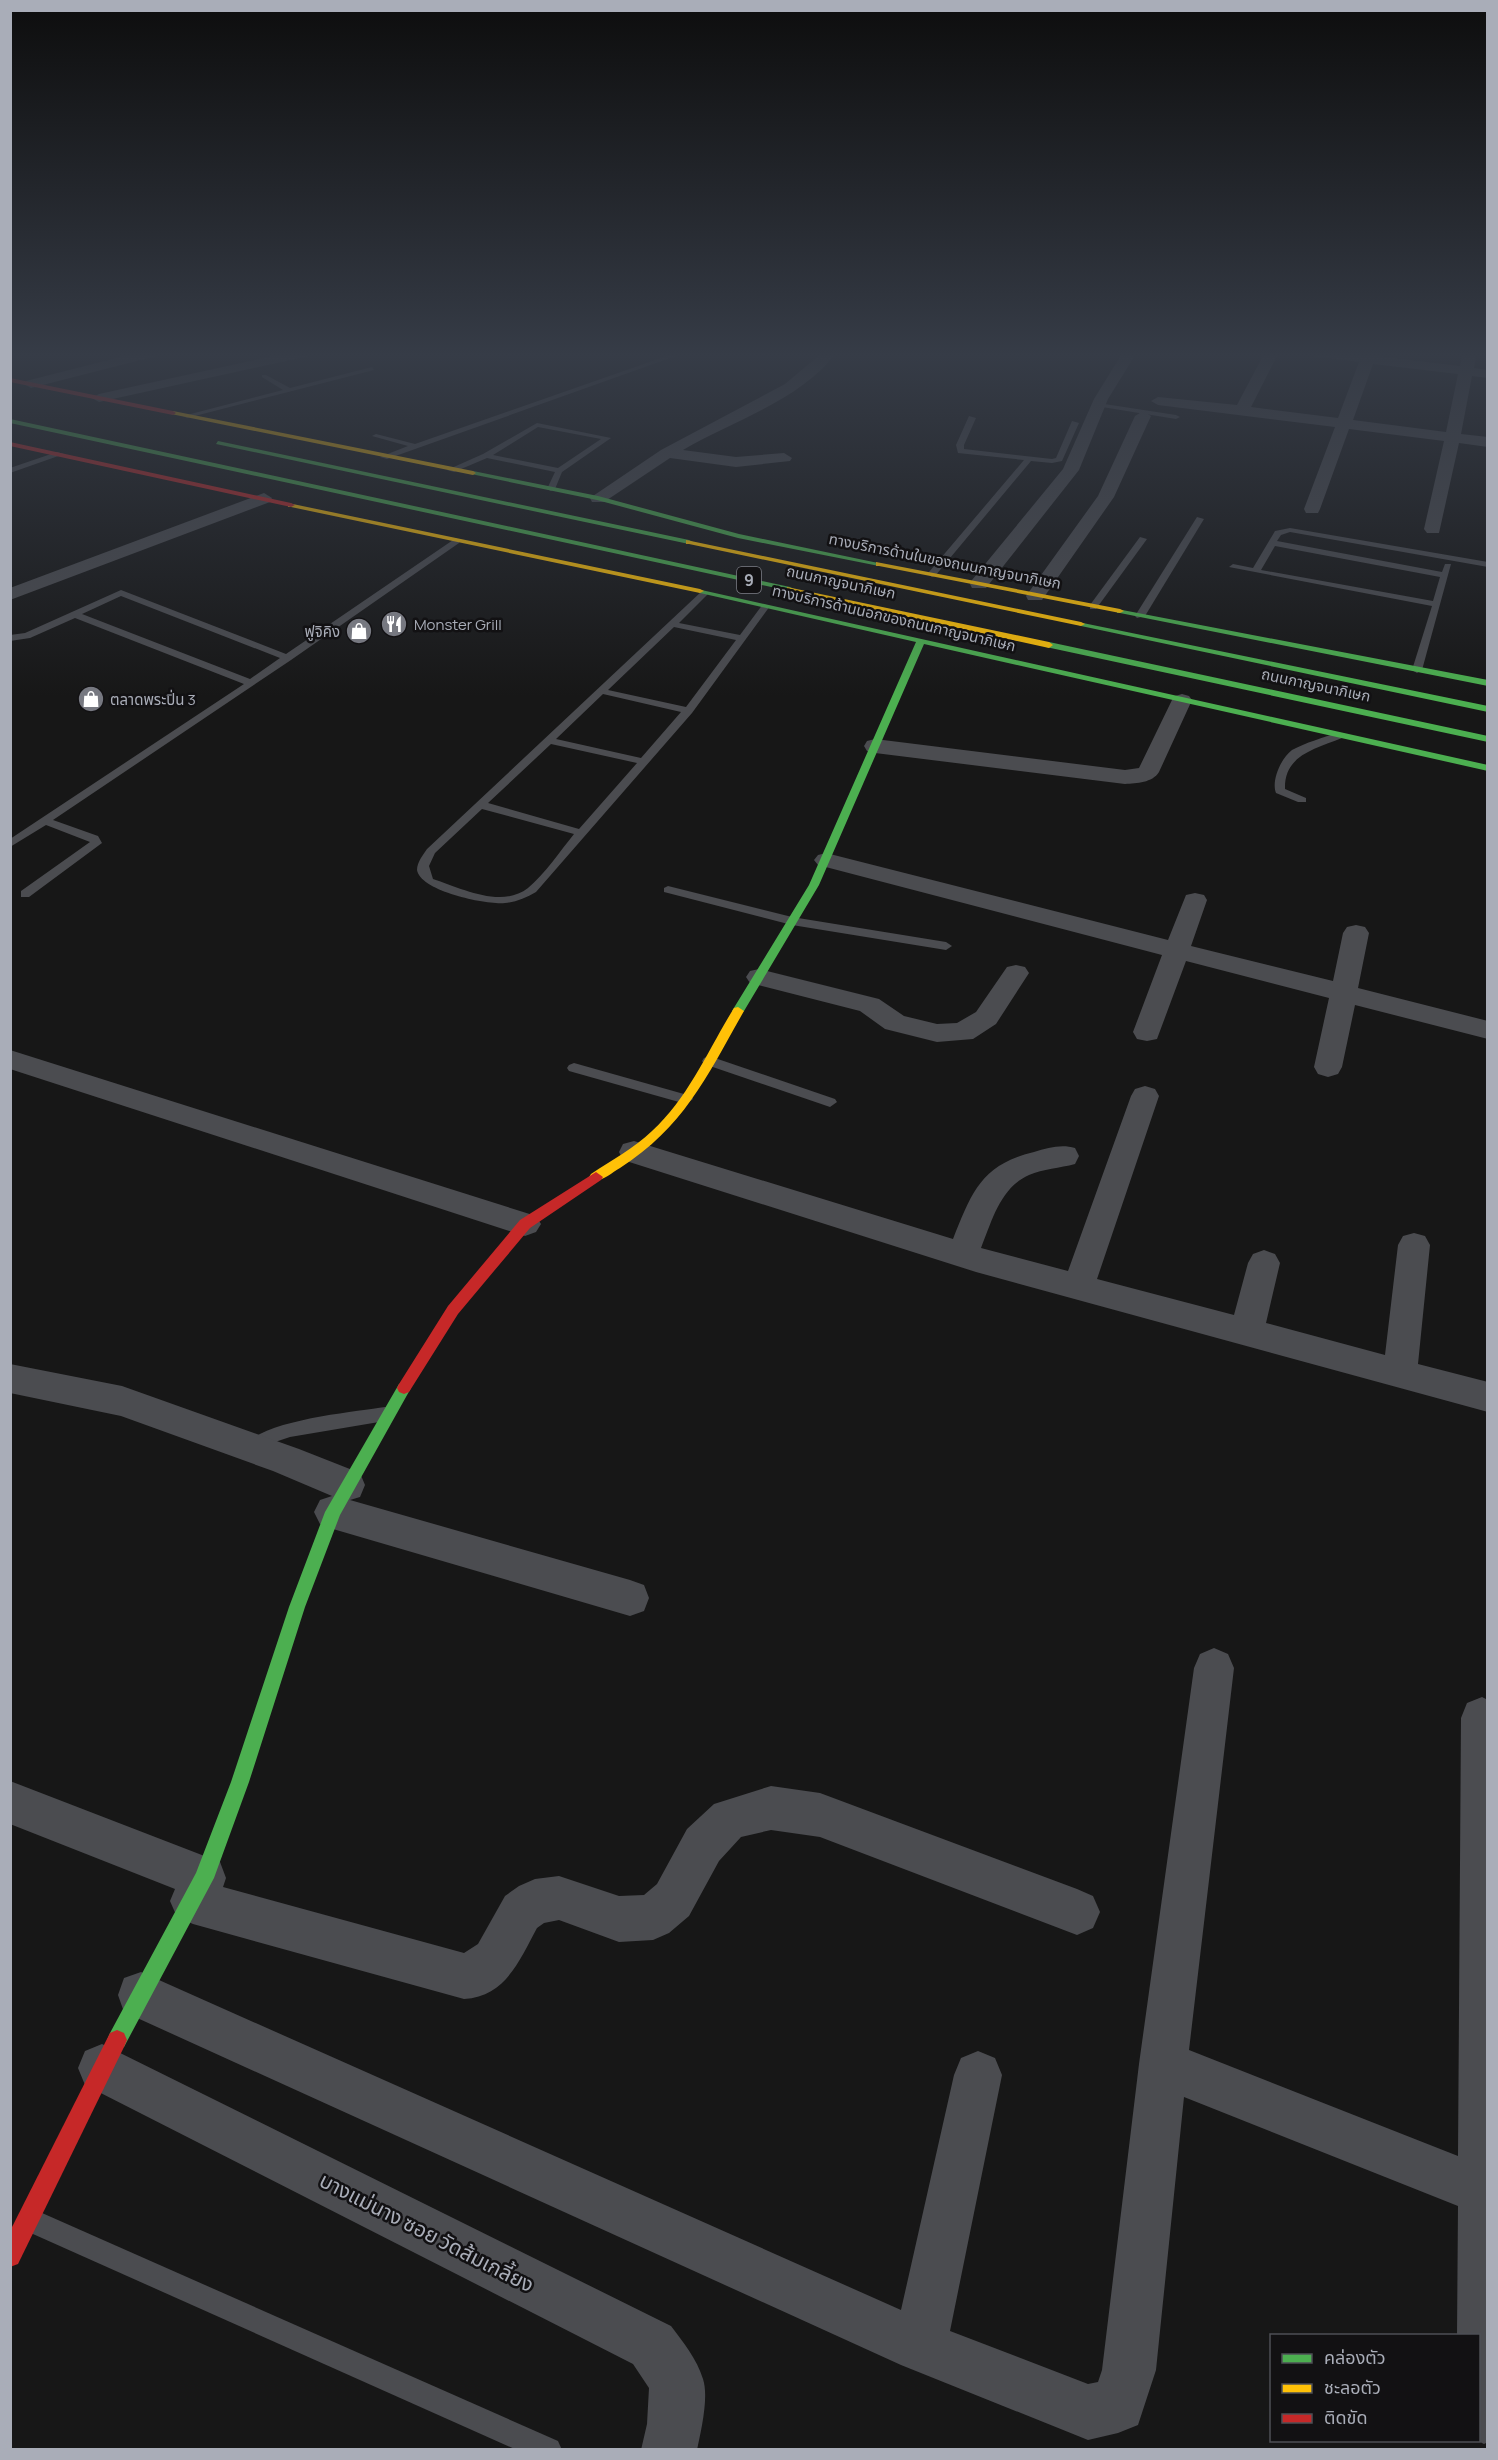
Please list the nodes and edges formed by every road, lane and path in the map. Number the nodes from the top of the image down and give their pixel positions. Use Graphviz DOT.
graph roads {
  1 [pos="119,467"];
  2 [pos="169,467"];
  3 [pos="223,467"];
  4 [pos="333,467"];
  5 [pos="390,467"];
  6 [pos="435,467"];
  7 [pos="459,467"];
  8 [pos="539,467"];
  9 [pos="565,467"];
  10 [pos="646,467"];
  11 [pos="1022,467"];
  12 [pos="1072,467"];
  13 [pos="1120,467"];
  14 [pos="1329,467"];
  15 [pos="1447,467"];
  16 [pos="451,470"];
  17 [pos="559,471"];
  18 [pos="551,489"];
  19 [pos="264,498"];
  20 [pos="598,498"];
  21 [pos="1312,509"];
  22 [pos="1200,519"];
  23 [pos="1433,529"];
  24 [pos="738,536"];
  25 [pos="1143,539"];
  26 [pos="456,541"];
  27 [pos="1272,543"];
  28 [pos="1451,558"];
  29 [pos="1488,565"];
  30 [pos="1233,567"];
  31 [pos="1256,571"];
  32 [pos="932,574"];
  33 [pos="1445,575"];
  34 [pos="979,584"];
  35 [pos="705,593"];
  36 [pos="10,595"];
  37 [pos="1035,596"];
  38 [pos="728,597"];
  39 [pos="1436,604"];
  40 [pos="766,606"];
  41 [pos="1093,607"];
  42 [pos="74,614"];
  43 [pos="1140,616"];
  44 [pos="672,624"];
  45 [pos="10,638"];
  46 [pos="742,638"];
  47 [pos="921,641"];
  48 [pos="288,658"];
  49 [pos="1417,670"];
  50 [pos="251,683"];
  51 [pos="1488,683"];
  52 [pos="601,691"];
  53 [pos="1182,700"];
  54 [pos="1488,709"];
  55 [pos="688,711"];
  56 [pos="1338,736"];
  57 [pos="1488,739"];
  58 [pos="549,740"];
  59 [pos="875,746"];
  60 [pos="644,762"];
  61 [pos="1488,768"];
  62 [pos="1302,800"];
  63 [pos="480,805"];
  64 [pos="44,821"];
  65 [pos="582,833"];
  66 [pos="10,844"];
  67 [pos="826,860"];
  68 [pos="668,890"];
  69 [pos="26,894"];
  70 [pos="1195,900"];
  71 [pos="792,921"];
  72 [pos="1356,933"];
  73 [pos="946,946"];
  74 [pos="1176,951"];
  75 [pos="1016,974"];
  76 [pos="759,977"];
  77 [pos="1344,992"];
  78 [pos="1488,1030"];
  79 [pos="1147,1032"];
  80 [pos="10,1059"];
  81 [pos="709,1061"];
  82 [pos="1328,1067"];
  83 [pos="574,1068"];
  84 [pos="1145,1096"];
  85 [pos="686,1100"];
  86 [pos="830,1102"];
  87 [pos="634,1152"];
  88 [pos="1064,1156"];
  89 [pos="525,1224"];
  90 [pos="1414,1245"];
  91 [pos="962,1254"];
  92 [pos="1264,1263"];
  93 [pos="1078,1288"];
  94 [pos="1247,1331"];
  95 [pos="1401,1373"];
  96 [pos="10,1378"];
  97 [pos="1488,1397"];
  98 [pos="387,1414"];
  99 [pos="253,1448"];
  100 [pos="340,1498"];
  101 [pos="630,1598"];
  102 [pos="1214,1668"];
  103 [pos="1482,1718"];
  104 [pos="10,1802"];
  105 [pos="199,1890"];
  106 [pos="1077,1912"];
  107 [pos="141,1995"];
  108 [pos="1163,2064"];
  109 [pos="102,2068"];
  110 [pos="978,2075"];
  111 [pos="1486,2193"];
  112 [pos="29,2219"];
  113 [pos="10,2256"];
  114 [pos="920,2346"];
  115 [pos="1484,2416"];
  116 [pos="549,2450"];
  117 [pos="669,2450"];
  1 -- 19 [label="main road, ทางบริการด้านนอกของถนนกาญจนาภิเษก"];
  2 -- 38 [label="main road"];
  3 -- 57 [label="main road, ถนนกาญจนาภิเษก / 9"];
  4 -- 54 [label="main road, ถนนกาญจนาภิเษก / 9"];
  5 -- 24 [label="main road"];
  6 -- 16 [label="main road, ทางบริการด้านในของถนนกาญจนาภิเษก"];
  7 -- 16 [label="lane"];
  8 -- 17 [label="lane"];
  9 -- 17 [label="lane"];
  10 -- 20 [label="street"];
  11 -- 32 [label="lane"];
  12 -- 34 [label="street"];
  13 -- 37 [label="street"];
  14 -- 21 [label="street"];
  15 -- 23 [label="street"];
  16 -- 18 [label="main road, ทางบริการด้านในของถนนกาญจนาภิเษก"];
  17 -- 18 [label="lane"];
  18 -- 20 [label="main road, ทางบริการด้านในของถนนกาญจนาภิเษก"];
  19 -- 26 [label="main road, ทางบริการด้านนอกของถนนกาญจนาภิเษก"];
  19 -- 36 [label="street"];
  20 -- 24 [label="main road, ทางบริการด้านในของถนนกาญจนาภิเษก"];
  22 -- 43 [label="lane"];
  24 -- 32 [label="main road, ทางบริการด้านในของถนนกาญจนาภิเษก"];
  25 -- 41 [label="lane"];
  26 -- 35 [label="main road, ทางบริการด้านนอกของถนนกาญจนาภิเษก"];
  26 -- 48 [label="lane"];
  27 -- 28 [label="lane"];
  27 -- 31 [label="lane"];
  27 -- 33 [label="lane"];
  28 -- 29 [label="lane"];
  28 -- 33 [label="lane"];
  30 -- 31 [label="lane"];
  31 -- 39 [label="lane"];
  32 -- 34 [label="main road, ทางบริการด้านในของถนนกาญจนาภิเษก"];
  33 -- 39 [label="lane"];
  34 -- 37 [label="main road, ทางบริการด้านในของถนนกาญจนาภิเษก"];
  35 -- 38 [label="main road, ทางบริการด้านนอกของถนนกาญจนาภิเษก"];
  35 -- 44 [label="lane"];
  37 -- 41 [label="main road, ทางบริการด้านในของถนนกาญจนาภิเษก"];
  38 -- 40 [label="main road, ทางบริการด้านนอกของถนนกาญจนาภิเษก"];
  39 -- 49 [label="lane"];
  40 -- 46 [label="lane"];
  40 -- 47 [label="main road, ทางบริการด้านนอกของถนนกาญจนาภิเษก"];
  41 -- 43 [label="main road, ทางบริการด้านในของถนนกาญจนาภิเษก"];
  42 -- 45 [label="lane"];
  42 -- 48 [label="lane"];
  42 -- 50 [label="lane"];
  43 -- 49 [label="main road, ทางบริการด้านในของถนนกาญจนาภิเษก"];
  44 -- 46 [label="lane"];
  44 -- 52 [label="lane"];
  46 -- 55 [label="lane"];
  47 -- 53 [label="main road, ทางบริการด้านนอกของถนนกาญจนาภิเษก"];
  47 -- 59 [label="main road"];
  48 -- 50 [label="lane"];
  49 -- 51 [label="main road, ทางบริการด้านในของถนนกาญจนาภิเษก"];
  50 -- 64 [label="lane"];
  52 -- 55 [label="lane"];
  52 -- 58 [label="lane"];
  53 -- 56 [label="main road, ทางบริการด้านนอกของถนนกาญจนาภิเษก"];
  53 -- 59 [label="street"];
  55 -- 60 [label="lane"];
  56 -- 61 [label="main road, ทางบริการด้านนอกของถนนกาญจนาภิเษก"];
  56 -- 62 [label="lane"];
  58 -- 60 [label="lane"];
  58 -- 63 [label="lane"];
  59 -- 67 [label="main road"];
  60 -- 65 [label="lane"];
  63 -- 65 [label="lane"];
  63 -- 65 [label="lane"];
  64 -- 66 [label="lane"];
  64 -- 69 [label="lane"];
  67 -- 71 [label="main road"];
  67 -- 74 [label="street"];
  68 -- 71 [label="lane"];
  70 -- 74 [label="street"];
  71 -- 73 [label="lane"];
  71 -- 76 [label="main road"];
  72 -- 77 [label="street"];
  74 -- 77 [label="street"];
  74 -- 79 [label="street"];
  75 -- 76 [label="street"];
  76 -- 81 [label="main road"];
  77 -- 78 [label="street"];
  77 -- 82 [label="street"];
  80 -- 89 [label="street"];
  81 -- 85 [label="main road"];
  81 -- 86 [label="lane"];
  83 -- 85 [label="lane"];
  84 -- 93 [label="street"];
  85 -- 87 [label="main road"];
  87 -- 89 [label="main road"];
  87 -- 91 [label="street"];
  88 -- 91 [label="street"];
  89 -- 98 [label="main road"];
  90 -- 95 [label="street"];
  91 -- 93 [label="street"];
  92 -- 94 [label="street"];
  93 -- 94 [label="street"];
  94 -- 95 [label="street"];
  95 -- 97 [label="street"];
  96 -- 99 [label="street"];
  98 -- 99 [label="lane"];
  98 -- 100 [label="main road"];
  99 -- 100 [label="street"];
  100 -- 101 [label="street"];
  100 -- 105 [label="main road"];
  102 -- 108 [label="street"];
  103 -- 111 [label="street"];
  104 -- 105 [label="street"];
  105 -- 106 [label="street"];
  105 -- 107 [label="main road"];
  107 -- 109 [label="main road"];
  107 -- 114 [label="street"];
  108 -- 111 [label="street"];
  108 -- 114 [label="street"];
  109 -- 112 [label="main road"];
  109 -- 117 [label="street, บางแม่นาง ซอย วัดส้มเกลี้ยง"];
  110 -- 114 [label="street"];
  111 -- 115 [label="street"];
  112 -- 113 [label="main road"];
  112 -- 116 [label="lane"];
}
